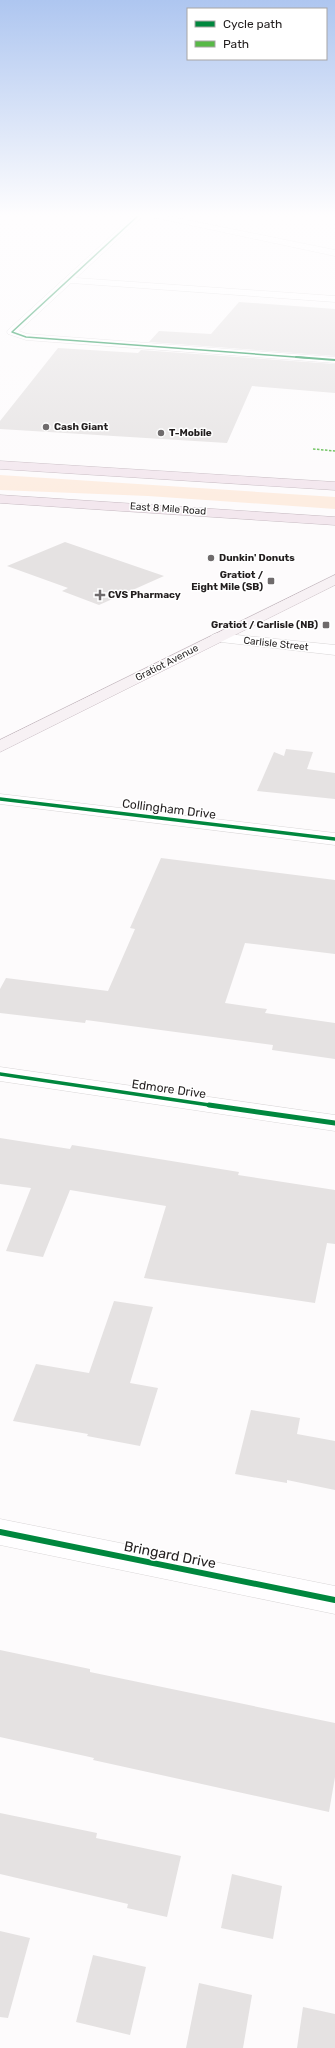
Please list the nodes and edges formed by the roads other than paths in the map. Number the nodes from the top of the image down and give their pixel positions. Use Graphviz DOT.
graph roads {
  1 [pos="36,309"];
  2 [pos="335,360"];
  3 [pos="0,465"];
  4 [pos="335,486"];
  5 [pos="0,499"];
  6 [pos="335,521"];
  7 [pos="335,579"];
  8 [pos="217,638"];
  9 [pos="335,650"];
  10 [pos="0,747"];
  11 [pos="0,799"];
  12 [pos="335,839"];
  13 [pos="0,1074"];
  14 [pos="335,1123"];
  15 [pos="0,1532"];
  16 [pos="335,1600"];
  1 -- 2 [label="street"];
  3 -- 4 [label="highway"];
  5 -- 6 [label="highway, East 8 Mile Road"];
  7 -- 8 [label="main road, Gratiot Avenue"];
  8 -- 9 [label="street, Carlisle Street"];
  8 -- 10 [label="main road, Gratiot Avenue"];
  11 -- 12 [label="street, Collingham Drive"];
  13 -- 14 [label="street, Edmore Drive"];
  15 -- 16 [label="street, Bringard Drive"];
}
